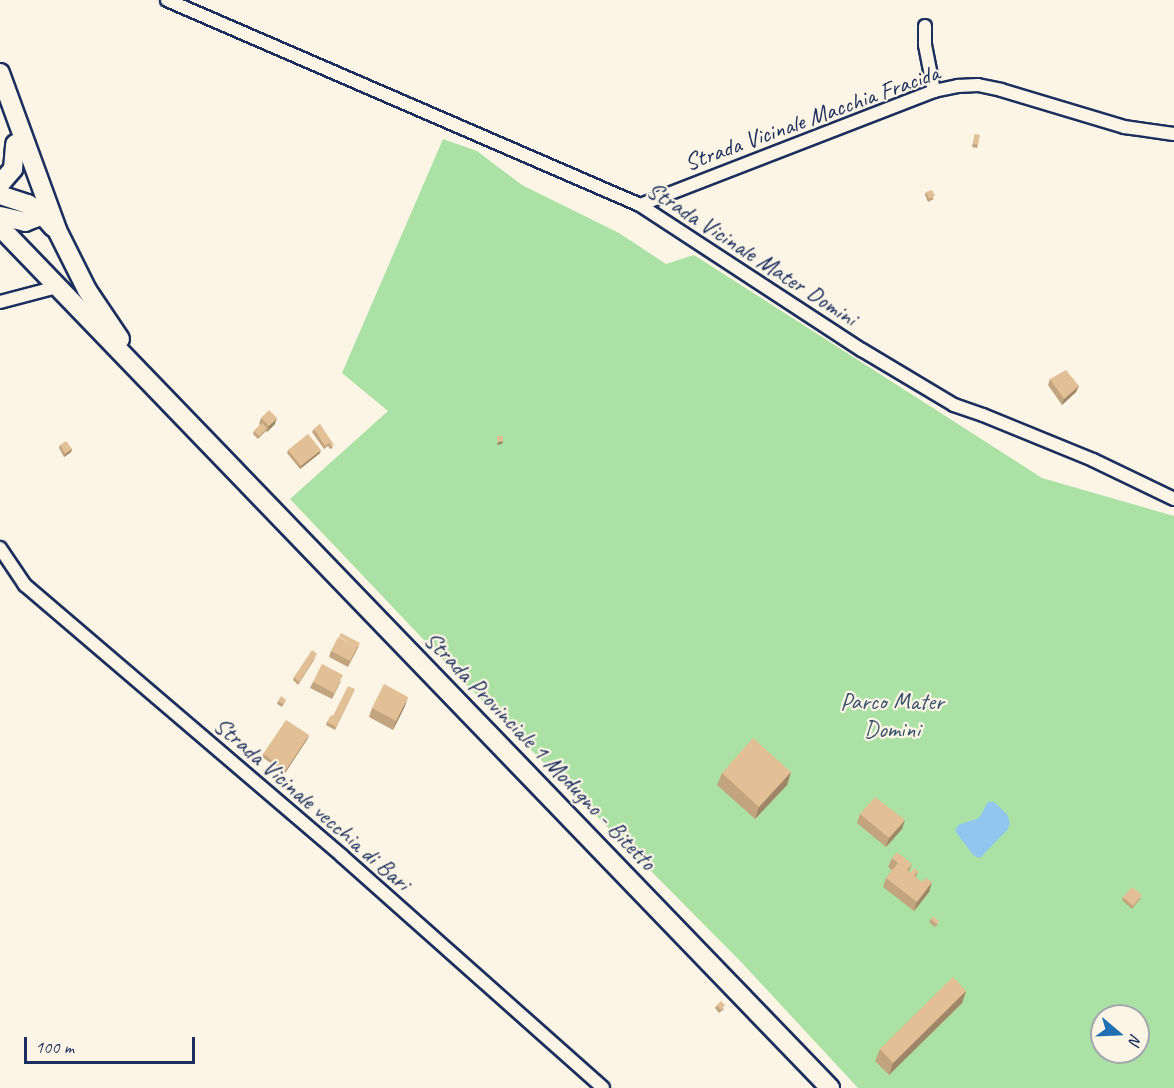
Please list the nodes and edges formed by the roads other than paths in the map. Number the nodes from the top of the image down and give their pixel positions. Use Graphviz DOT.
graph roads {
  1 [pos="167,0"];
  2 [pos="925,26"];
  3 [pos="0,73"];
  4 [pos="934,91"];
  5 [pos="0,103"];
  6 [pos="1174,134"];
  7 [pos="15,144"];
  8 [pos="0,184"];
  9 [pos="0,195"];
  10 [pos="640,205"];
  11 [pos="43,207"];
  12 [pos="0,216"];
  13 [pos="0,227"];
  14 [pos="57,287"];
  15 [pos="0,302"];
  16 [pos="114,339"];
  17 [pos="1174,499"];
  18 [pos="0,548"];
  19 [pos="603,1088"];
  20 [pos="830,1088"];
  1 -- 10 [label="street, Strada Vicinale Mater Domini"];
  2 -- 4 [label="street"];
  3 -- 11 [label="main road"];
  4 -- 6 [label="street, Strada Vicinale Macchia Fracida"];
  4 -- 10 [label="street, Strada Vicinale Macchia Fracida"];
  5 -- 7 [label="main road"];
  7 -- 8 [label="main road"];
  7 -- 11 [label="main road"];
  9 -- 11 [label="main road"];
  10 -- 17 [label="street, Strada Vicinale Mater Domini"];
  11 -- 12 [label="main road"];
  11 -- 16 [label="main road"];
  11 -- 16 [label="main road"];
  13 -- 14 [label="main road"];
  14 -- 15 [label="street"];
  14 -- 16 [label="main road"];
  16 -- 20 [label="main road, Strada Provinciale 1 Modugno - Bitetto"];
  18 -- 19 [label="street, Strada Vicinale vecchia di Bari"];
}
